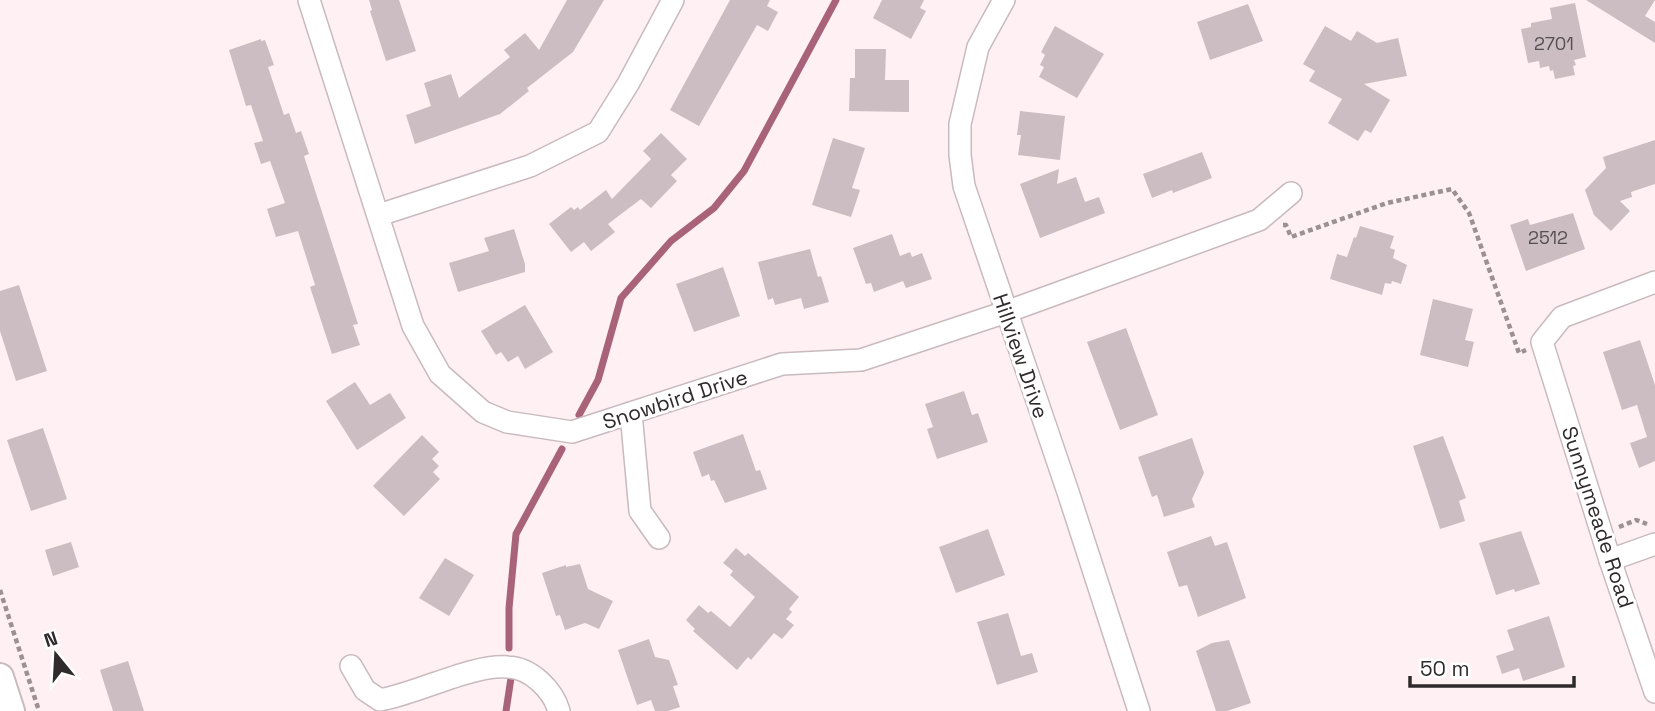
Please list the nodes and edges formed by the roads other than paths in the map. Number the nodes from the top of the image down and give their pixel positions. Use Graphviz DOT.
graph roads {
  1 [pos="309,0"];
  2 [pos="673,0"];
  3 [pos="1004,0"];
  4 [pos="1291,193"];
  5 [pos="379,215"];
  6 [pos="1655,282"];
  7 [pos="1006,312"];
  8 [pos="631,414"];
  9 [pos="659,538"];
  10 [pos="1655,544"];
  11 [pos="1610,560"];
  12 [pos="351,666"];
  13 [pos="0,677"];
  14 [pos="1655,692"];
  15 [pos="11,711"];
  16 [pos="559,711"];
  17 [pos="1139,711"];
  1 -- 5 [label="street, Snowbird Drive"];
  2 -- 5 [label="street"];
  3 -- 7 [label="street, Hillview Drive"];
  4 -- 7 [label="street, Snowbird Drive"];
  5 -- 8 [label="street, Snowbird Drive"];
  6 -- 11 [label="street, Sunnymeade Road"];
  7 -- 8 [label="street, Snowbird Drive"];
  7 -- 17 [label="street, Hillview Drive"];
  8 -- 9 [label="street"];
  10 -- 11 [label="street"];
  11 -- 14 [label="street, Sunnymeade Road"];
  12 -- 16 [label="street"];
  13 -- 15 [label="street"];
}
